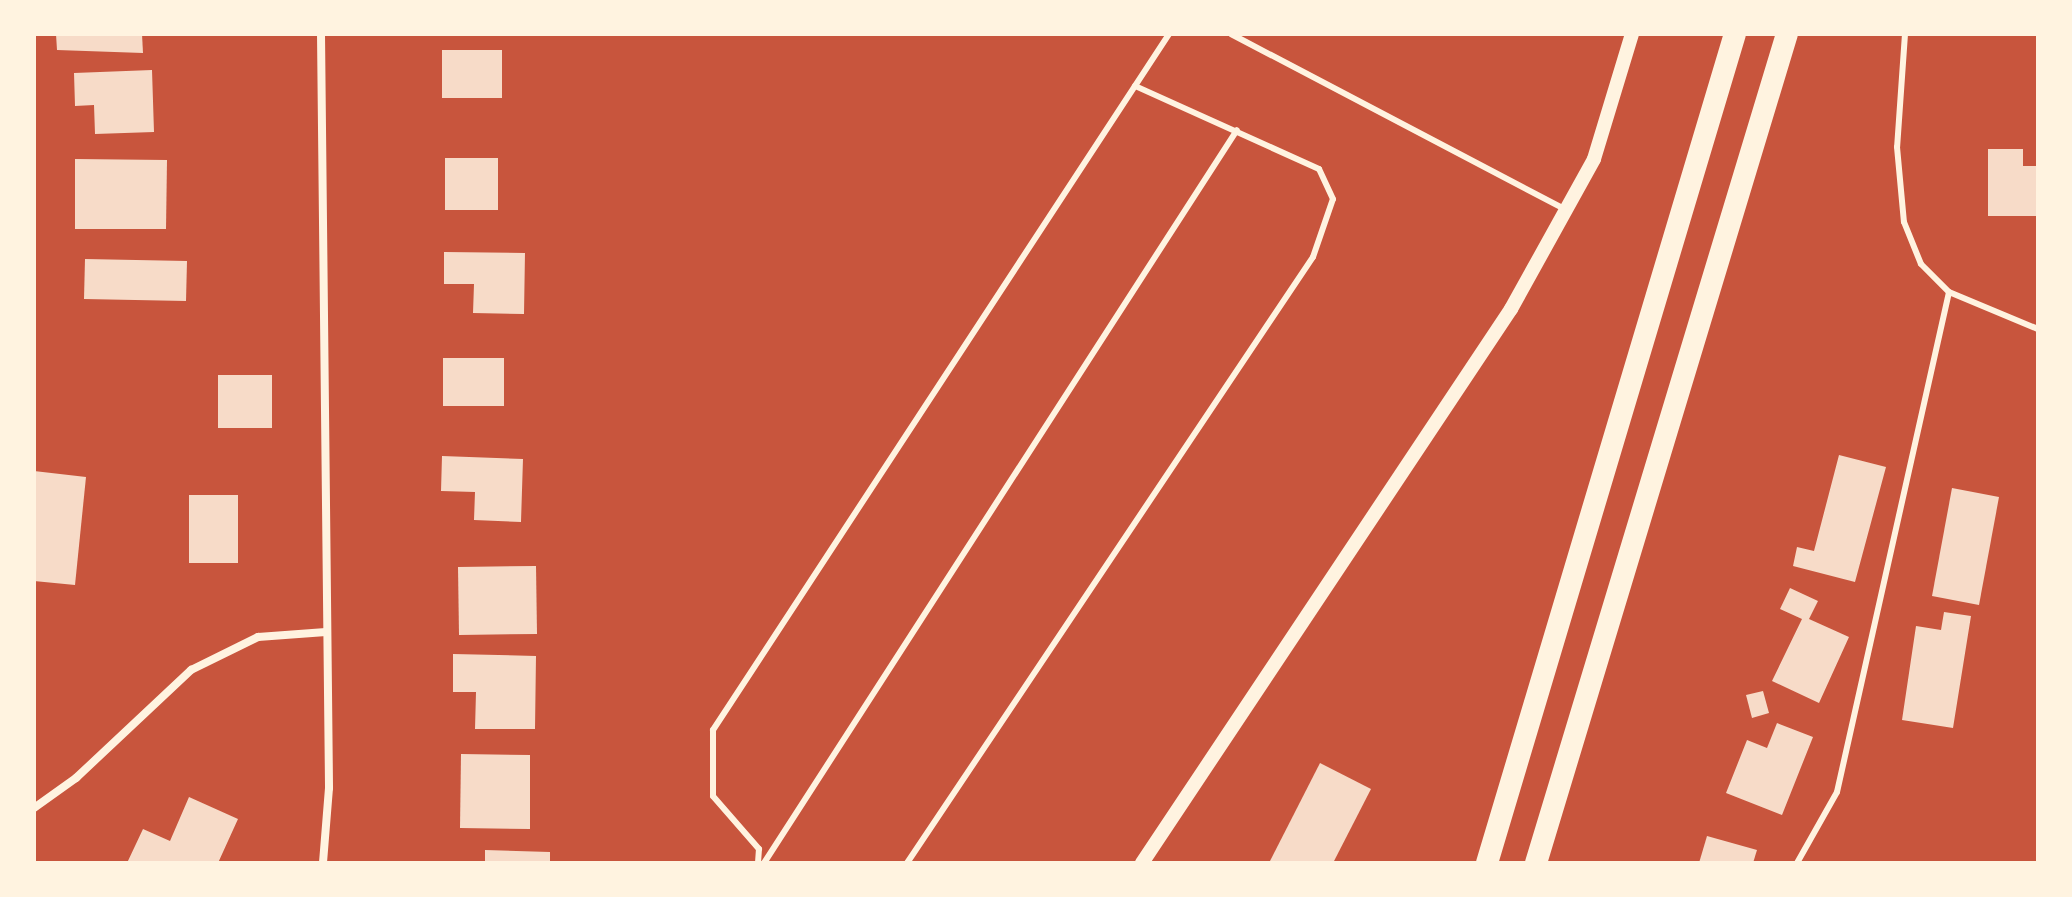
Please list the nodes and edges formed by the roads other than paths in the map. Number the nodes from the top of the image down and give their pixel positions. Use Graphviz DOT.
graph roads {
  1 [pos="321,34"];
  2 [pos="1169,34"];
  3 [pos="1231,34"];
  4 [pos="1632,34"];
  5 [pos="1735,34"];
  6 [pos="1787,34"];
  7 [pos="1905,34"];
  8 [pos="1135,86"];
  9 [pos="1237,130"];
  10 [pos="1566,210"];
  11 [pos="1949,292"];
  12 [pos="2038,329"];
  13 [pos="326,632"];
  14 [pos="34,808"];
  15 [pos="323,863"];
  16 [pos="761,863"];
  17 [pos="907,863"];
  18 [pos="1142,863"];
  19 [pos="1487,863"];
  20 [pos="1536,863"];
  21 [pos="1797,863"];
  1 -- 13 [label="street"];
  2 -- 8 [label="lane"];
  3 -- 10 [label="lane"];
  4 -- 10 [label="street"];
  5 -- 19 [label="highway"];
  6 -- 20 [label="highway"];
  7 -- 11 [label="lane"];
  8 -- 9 [label="lane"];
  8 -- 16 [label="lane"];
  9 -- 16 [label="lane"];
  9 -- 17 [label="lane"];
  10 -- 18 [label="street"];
  11 -- 12 [label="lane"];
  11 -- 21 [label="lane"];
  13 -- 14 [label="street"];
  13 -- 15 [label="street"];
}
